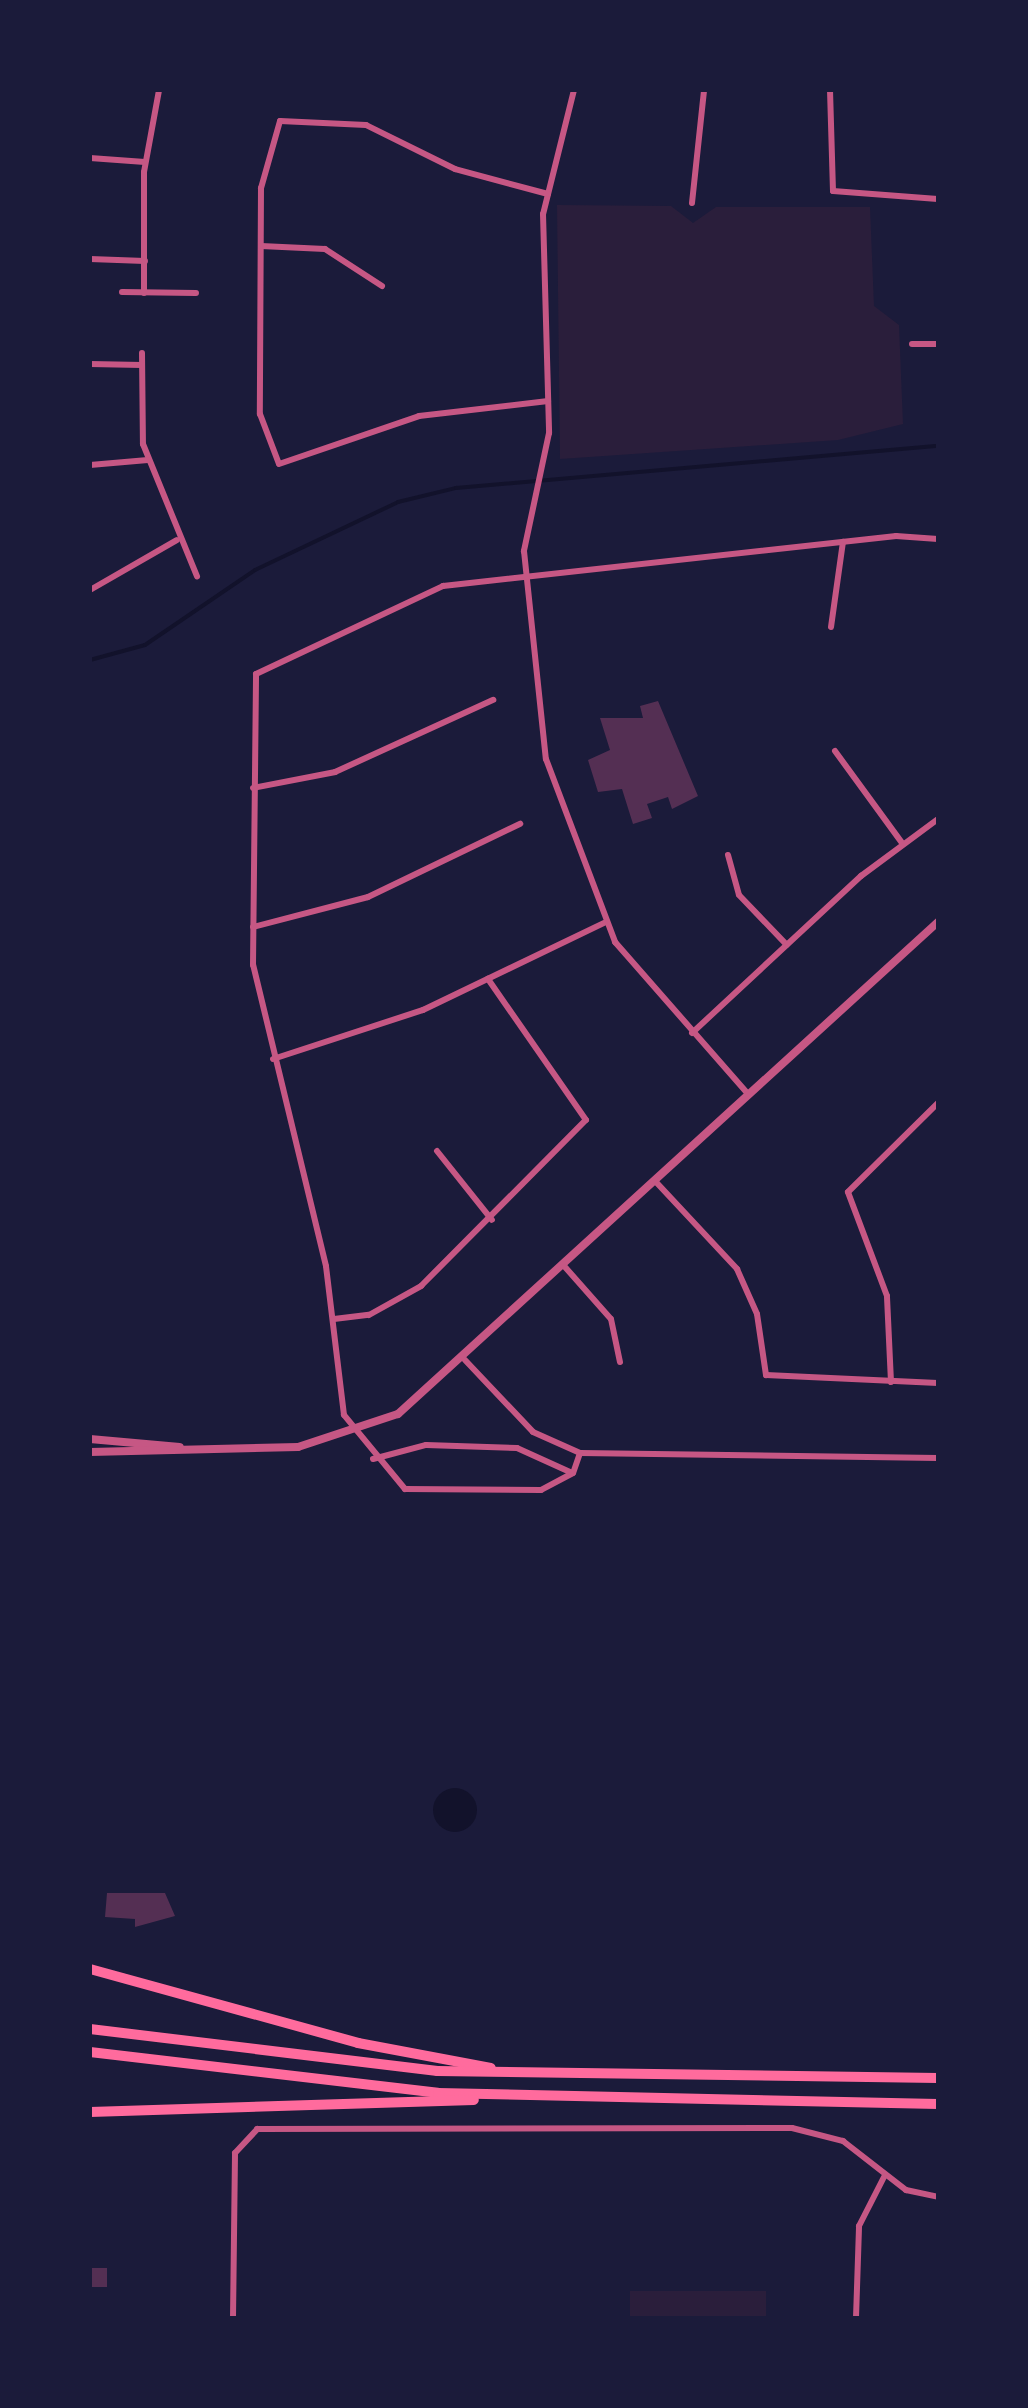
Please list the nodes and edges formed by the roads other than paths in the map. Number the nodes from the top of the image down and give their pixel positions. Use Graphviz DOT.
graph roads {
  1 [pos="159,90"];
  2 [pos="574,90"];
  3 [pos="704,90"];
  4 [pos="830,90"];
  5 [pos="90,158"];
  6 [pos="145,162"];
  7 [pos="548,194"];
  8 [pos="938,199"];
  9 [pos="692,202"];
  10 [pos="261,246"];
  11 [pos="90,258"];
  12 [pos="144,261"];
  13 [pos="382,286"];
  14 [pos="122,292"];
  15 [pos="144,293"];
  16 [pos="196,293"];
  17 [pos="912,344"];
  18 [pos="938,344"];
  19 [pos="142,353"];
  20 [pos="90,364"];
  21 [pos="142,365"];
  22 [pos="548,401"];
  23 [pos="148,460"];
  24 [pos="90,465"];
  25 [pos="938,539"];
  26 [pos="178,540"];
  27 [pos="844,542"];
  28 [pos="526,574"];
  29 [pos="197,576"];
  30 [pos="90,590"];
  31 [pos="831,627"];
  32 [pos="493,700"];
  33 [pos="835,751"];
  34 [pos="253,788"];
  35 [pos="938,819"];
  36 [pos="520,824"];
  37 [pos="902,844"];
  38 [pos="728,855"];
  39 [pos="938,922"];
  40 [pos="605,923"];
  41 [pos="252,927"];
  42 [pos="787,945"];
  43 [pos="488,979"];
  44 [pos="692,1034"];
  45 [pos="273,1059"];
  46 [pos="749,1095"];
  47 [pos="938,1103"];
  48 [pos="438,1150"];
  49 [pos="656,1182"];
  50 [pos="492,1220"];
  51 [pos="564,1267"];
  52 [pos="334,1319"];
  53 [pos="465,1360"];
  54 [pos="620,1362"];
  55 [pos="891,1382"];
  56 [pos="938,1382"];
  57 [pos="356,1433"];
  58 [pos="90,1439"];
  59 [pos="180,1447"];
  60 [pos="90,1452"];
  61 [pos="580,1454"];
  62 [pos="938,1458"];
  63 [pos="373,1459"];
  64 [pos="573,1473"];
  65 [pos="90,1969"];
  66 [pos="90,2029"];
  67 [pos="90,2052"];
  68 [pos="518,2074"];
  69 [pos="938,2078"];
  70 [pos="516,2096"];
  71 [pos="938,2104"];
  72 [pos="90,2112"];
  73 [pos="110,2112"];
  74 [pos="90,2121"];
  75 [pos="884,2177"];
  76 [pos="938,2197"];
  77 [pos="233,2318"];
  78 [pos="856,2318"];
  1 -- 6 [label="street"];
  2 -- 7 [label="street"];
  3 -- 9 [label="street"];
  4 -- 8 [label="street"];
  5 -- 6 [label="street"];
  6 -- 12 [label="street"];
  7 -- 10 [label="street"];
  7 -- 22 [label="street"];
  10 -- 13 [label="street"];
  10 -- 22 [label="street"];
  11 -- 12 [label="street"];
  12 -- 15 [label="street"];
  14 -- 15 [label="street"];
  15 -- 16 [label="street"];
  17 -- 18 [label="street"];
  19 -- 21 [label="street"];
  20 -- 21 [label="street"];
  21 -- 23 [label="street"];
  22 -- 28 [label="street"];
  23 -- 24 [label="street"];
  23 -- 26 [label="street"];
  25 -- 27 [label="street"];
  26 -- 29 [label="street"];
  26 -- 30 [label="street"];
  27 -- 28 [label="street"];
  27 -- 31 [label="street"];
  28 -- 34 [label="street"];
  28 -- 40 [label="street"];
  32 -- 34 [label="street"];
  33 -- 37 [label="street"];
  34 -- 41 [label="street"];
  35 -- 37 [label="street"];
  36 -- 41 [label="street"];
  37 -- 42 [label="street"];
  38 -- 42 [label="street"];
  39 -- 46 [label="street"];
  40 -- 43 [label="street"];
  40 -- 44 [label="street"];
  41 -- 45 [label="street"];
  42 -- 44 [label="street"];
  43 -- 45 [label="street"];
  43 -- 50 [label="street"];
  44 -- 46 [label="street"];
  45 -- 52 [label="street"];
  46 -- 49 [label="street"];
  47 -- 55 [label="street"];
  48 -- 50 [label="street"];
  49 -- 51 [label="street"];
  49 -- 55 [label="street"];
  50 -- 52 [label="street"];
  51 -- 53 [label="street"];
  51 -- 54 [label="street"];
  52 -- 57 [label="street"];
  53 -- 57 [label="street"];
  53 -- 61 [label="street"];
  55 -- 56 [label="street"];
  57 -- 59 [label="street"];
  57 -- 63 [label="street"];
  58 -- 59 [label="street"];
  59 -- 60 [label="street"];
  61 -- 62 [label="street"];
  61 -- 64 [label="street"];
  63 -- 64 [label="street"];
  63 -- 64 [label="street"];
  65 -- 68 [label="main road"];
  66 -- 68 [label="main road"];
  67 -- 70 [label="main road"];
  68 -- 69 [label="main road"];
  70 -- 71 [label="main road"];
  70 -- 73 [label="main road"];
  72 -- 73 [label="main road"];
  73 -- 74 [label="main road"];
  75 -- 76 [label="street"];
  75 -- 77 [label="street"];
  75 -- 78 [label="street"];
}
